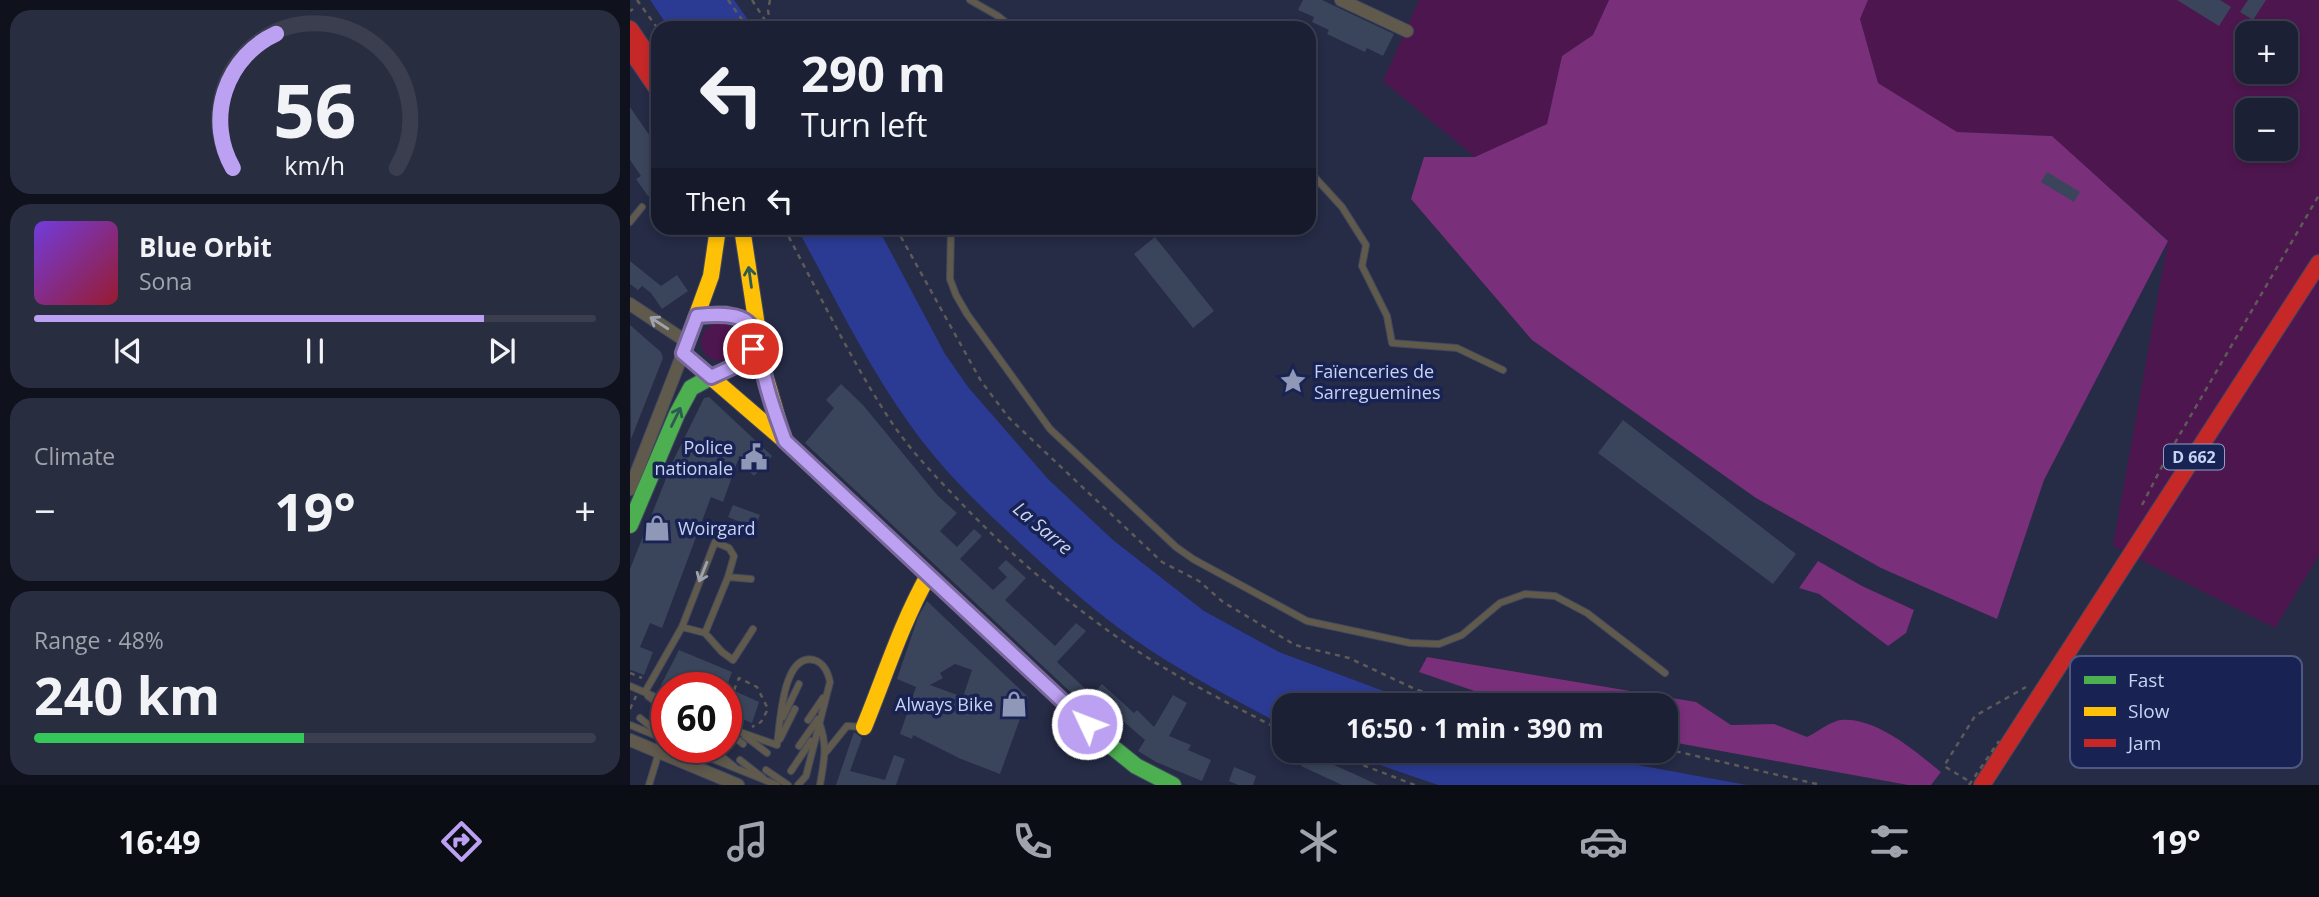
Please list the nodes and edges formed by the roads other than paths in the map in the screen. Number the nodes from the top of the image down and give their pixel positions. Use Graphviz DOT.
graph roads {
  1 [pos="970,0"];
  2 [pos="1341,0"];
  3 [pos="1004,21"];
  4 [pos="630,29"];
  5 [pos="1407,31"];
  6 [pos="630,50"];
  7 [pos="651,59"];
  8 [pos="651,80"];
  9 [pos="1316,179"];
  10 [pos="642,207"];
  11 [pos="630,222"];
  12 [pos="718,235"];
  13 [pos="744,235"];
  14 [pos="951,235"];
  15 [pos="2319,263"];
  16 [pos="630,304"];
  17 [pos="697,316"];
  18 [pos="755,334"];
  19 [pos="685,348"];
  20 [pos="1503,370"];
  21 [pos="711,377"];
  22 [pos="785,441"];
  23 [pos="641,464"];
  24 [pos="630,489"];
  25 [pos="630,525"];
  26 [pos="928,576"];
  27 [pos="728,577"];
  28 [pos="751,579"];
  29 [pos="682,627"];
  30 [pos="753,629"];
  31 [pos="705,634"];
  32 [pos="1665,673"];
  33 [pos="799,684"];
  34 [pos="630,686"];
  35 [pos="641,691"];
  36 [pos="827,693"];
  37 [pos="651,695"];
  38 [pos="651,699"];
  39 [pos="795,709"];
  40 [pos="821,714"];
  41 [pos="639,718"];
  42 [pos="808,720"];
  43 [pos="819,722"];
  44 [pos="781,723"];
  45 [pos="630,725"];
  46 [pos="651,727"];
  47 [pos="864,727"];
  48 [pos="742,730"];
  49 [pos="651,734"];
  50 [pos="814,736"];
  51 [pos="630,740"];
  52 [pos="777,745"];
  53 [pos="799,746"];
  54 [pos="651,749"];
  55 [pos="825,752"];
  56 [pos="767,753"];
  57 [pos="742,762"];
  58 [pos="656,763"];
  59 [pos="692,763"];
  60 [pos="719,763"];
  61 [pos="726,763"];
  62 [pos="766,770"];
  63 [pos="790,771"];
  64 [pos="740,779"];
  65 [pos="1154,781"];
  66 [pos="768,782"];
  67 [pos="649,785"];
  68 [pos="777,785"];
  69 [pos="788,785"];
  70 [pos="798,785"];
  71 [pos="820,785"];
  72 [pos="1172,785"];
  73 [pos="1982,785"];
  1 -- 3 [label="lane"];
  2 -- 5 [label="street"];
  4 -- 7 [label="main road"];
  6 -- 8 [label="main road"];
  9 -- 20 [label="lane"];
  10 -- 11 [label="lane"];
  12 -- 17 [label="main road"];
  18 -- 13 [label="main road, one-way"];
  14 -- 32 [label="lane"];
  15 -- 73 [label="main road, D 662"];
  19 -- 16 [label="street, one-way"];
  17 -- 18 [label="main road"];
  17 -- 19 [label="main road"];
  18 -- 21 [label="main road"];
  18 -- 22 [label="main road"];
  19 -- 21 [label="main road"];
  19 -- 23 [label="street"];
  21 -- 22 [label="main road"];
  23 -- 21 [label="main road, one-way"];
  22 -- 26 [label="main road"];
  23 -- 24 [label="street"];
  23 -- 25 [label="main road"];
  26 -- 47 [label="main road"];
  26 -- 65 [label="main road"];
  27 -- 28 [label="lane"];
  27 -- 29 [label="lane, one-way"];
  27 -- 31 [label="lane"];
  29 -- 31 [label="lane"];
  29 -- 35 [label="lane"];
  30 -- 31 [label="lane"];
  33 -- 44 [label="lane"];
  34 -- 35 [label="lane"];
  35 -- 37 [label="lane"];
  35 -- 38 [label="lane"];
  36 -- 40 [label="lane"];
  36 -- 42 [label="lane"];
  36 -- 44 [label="lane"];
  39 -- 52 [label="lane"];
  40 -- 43 [label="lane"];
  40 -- 53 [label="lane"];
  41 -- 46 [label="lane"];
  43 -- 50 [label="lane"];
  43 -- 55 [label="lane"];
  44 -- 52 [label="lane"];
  45 -- 49 [label="lane"];
  47 -- 55 [label="lane"];
  48 -- 52 [label="lane"];
  48 -- 56 [label="lane"];
  50 -- 63 [label="lane"];
  50 -- 70 [label="lane"];
  51 -- 54 [label="street"];
  55 -- 71 [label="lane"];
  57 -- 66 [label="lane"];
  58 -- 67 [label="lane"];
  59 -- 64 [label="street"];
  60 -- 64 [label="lane"];
  61 -- 64 [label="lane"];
  62 -- 69 [label="lane"];
  64 -- 66 [label="lane"];
  65 -- 72 [label="main road"];
  66 -- 68 [label="lane"];
}
